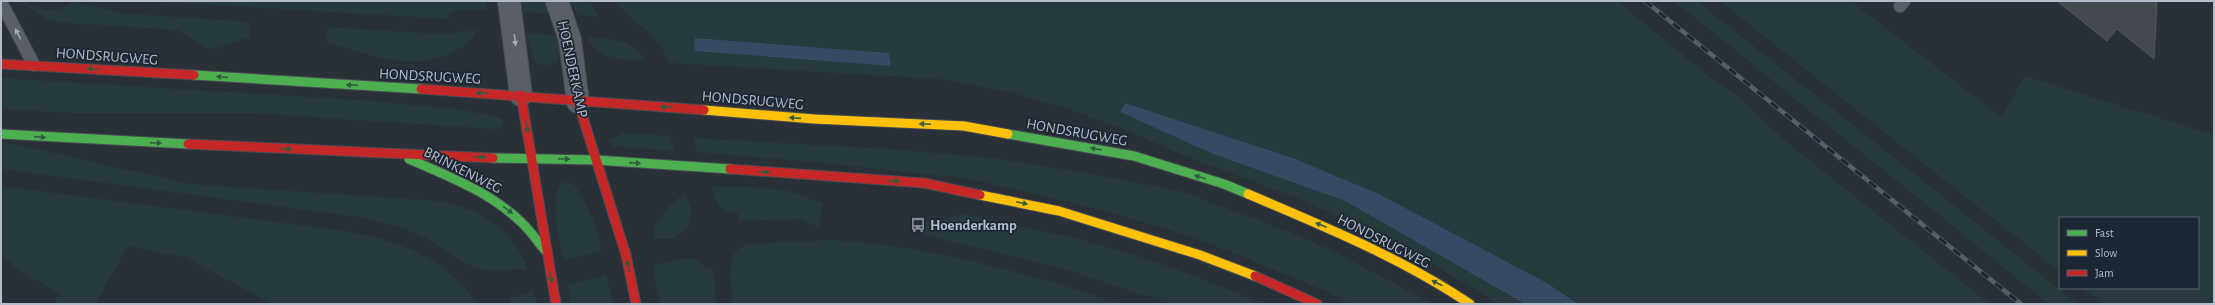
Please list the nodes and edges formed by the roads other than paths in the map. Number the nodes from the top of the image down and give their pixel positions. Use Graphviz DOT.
graph roads {
  1 [pos="509,1"];
  2 [pos="557,1"];
  3 [pos="1,2"];
  4 [pos="1,64"];
  5 [pos="34,66"];
  6 [pos="521,95"];
  7 [pos="578,102"];
  8 [pos="1,134"];
  9 [pos="399,154"];
  10 [pos="533,158"];
  11 [pos="596,160"];
  12 [pos="545,250"];
  13 [pos="556,304"];
  14 [pos="636,304"];
  15 [pos="1317,304"];
  16 [pos="1470,304"];
  1 -- 6 [label="street, one-way"];
  2 -- 7 [label="street, HOENDERKAMP"];
  5 -- 3 [label="lane, one-way"];
  4 -- 5 [label="main road, HONDSRUGWEG"];
  6 -- 5 [label="main road, HONDSRUGWEG, one-way"];
  6 -- 7 [label="main road, HONDSRUGWEG"];
  6 -- 10 [label="main road, BRINKENWEG, one-way"];
  7 -- 11 [label="main road, HOENDERKAMP"];
  16 -- 7 [label="main road, HONDSRUGWEG, one-way"];
  8 -- 9 [label="main road, one-way"];
  9 -- 10 [label="main road, one-way"];
  9 -- 12 [label="main road, BRINKENWEG, one-way"];
  10 -- 11 [label="main road, one-way"];
  10 -- 12 [label="main road, BRINKENWEG"];
  14 -- 11 [label="main road, one-way"];
  11 -- 15 [label="main road, one-way"];
  12 -- 13 [label="main road, BRINKENWEG, one-way"];
}
